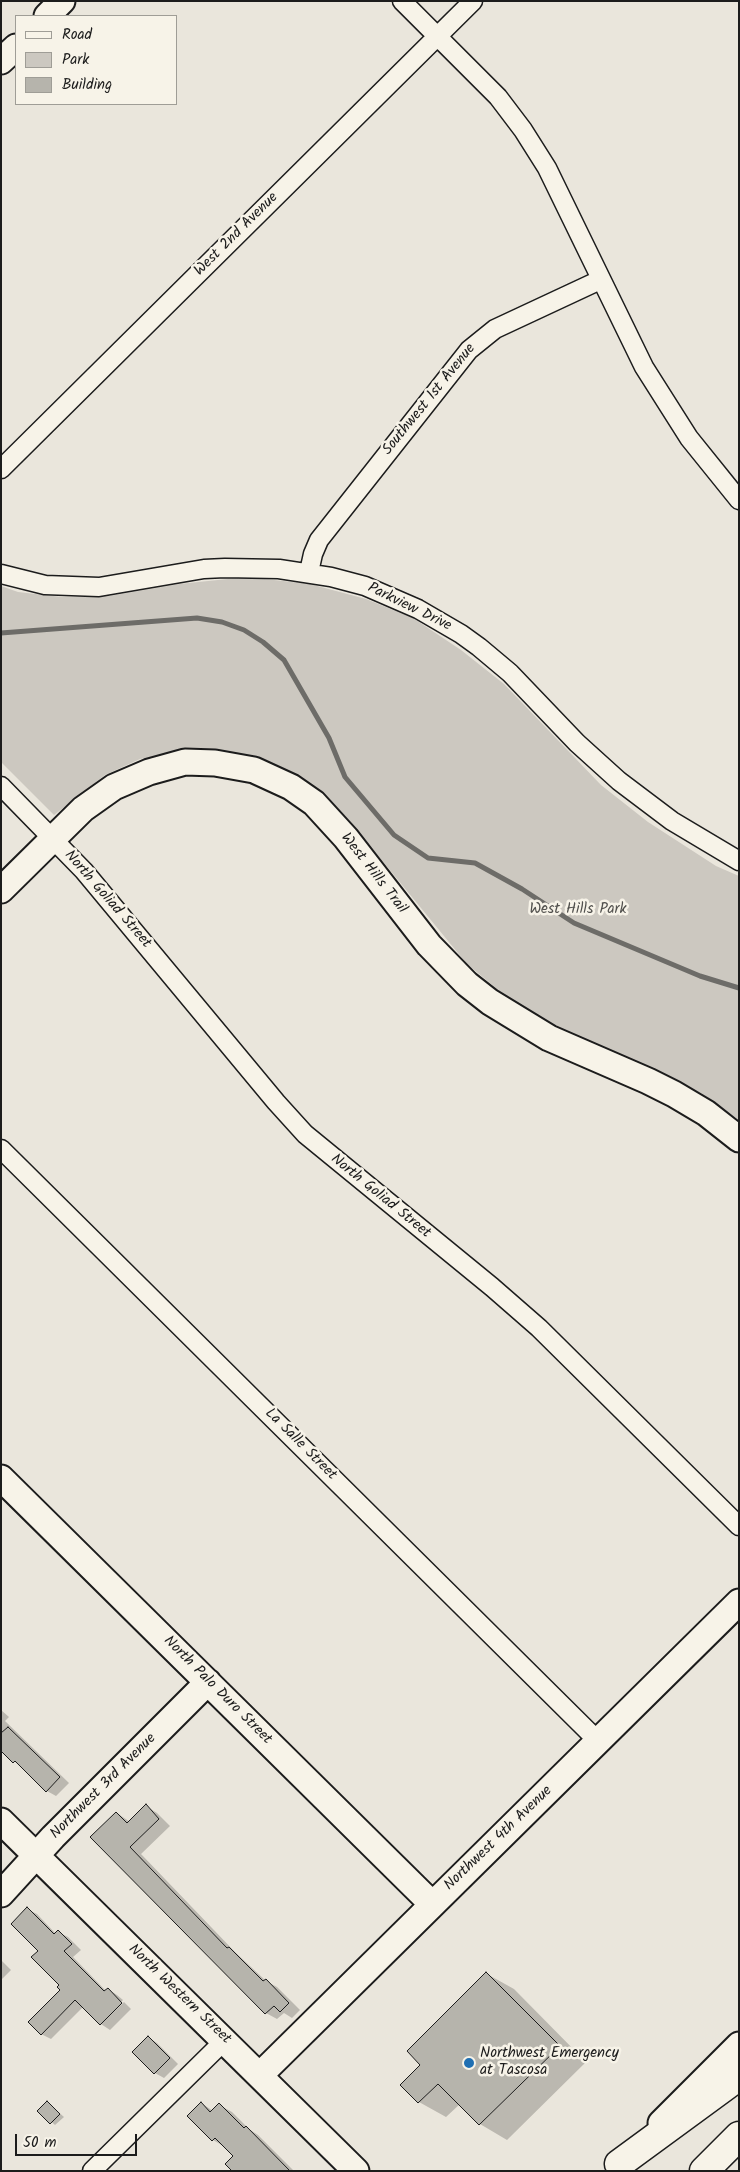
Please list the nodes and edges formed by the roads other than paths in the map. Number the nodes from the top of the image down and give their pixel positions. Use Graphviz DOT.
graph roads {
  1 [pos="62,1"];
  2 [pos="402,1"];
  3 [pos="473,1"];
  4 [pos="48,15"];
  5 [pos="438,37"];
  6 [pos="15,47"];
  7 [pos="1,61"];
  8 [pos="600,280"];
  9 [pos="1,469"];
  10 [pos="739,500"];
  11 [pos="309,572"];
  12 [pos="1,574"];
  13 [pos="1,786"];
  14 [pos="53,838"];
  15 [pos="739,862"];
  16 [pos="1,890"];
  17 [pos="739,1139"];
  18 [pos="1,1149"];
  19 [pos="1,1478"];
  20 [pos="739,1526"];
  21 [pos="739,1602"];
  22 [pos="208,1682"];
  23 [pos="599,1742"];
  24 [pos="1,1821"];
  25 [pos="37,1857"];
  26 [pos="1,1894"];
  27 [pos="432,1904"];
  28 [pos="224,2040"];
  29 [pos="739,2045"];
  30 [pos="260,2075"];
  31 [pos="739,2076"];
  32 [pos="739,2136"];
  33 [pos="615,2167"];
  34 [pos="92,2171"];
  35 [pos="356,2171"];
  36 [pos="704,2171"];
  1 -- 4 [label="street"];
  2 -- 5 [label="street"];
  3 -- 5 [label="street, West 2nd Avenue"];
  5 -- 8 [label="street"];
  5 -- 9 [label="street, West 2nd Avenue"];
  6 -- 7 [label="street"];
  8 -- 10 [label="street"];
  8 -- 11 [label="street, Southwest 1st Avenue"];
  11 -- 12 [label="street, Parkview Drive"];
  11 -- 15 [label="street, Parkview Drive"];
  13 -- 14 [label="street, North Goliad Street"];
  14 -- 16 [label="street, West Hills Trail"];
  14 -- 17 [label="street, West Hills Trail"];
  14 -- 20 [label="street, North Goliad Street"];
  18 -- 23 [label="street, La Salle Street"];
  19 -- 22 [label="street, North Palo Duro Street"];
  21 -- 23 [label="street, Northwest 4th Avenue"];
  22 -- 25 [label="street, Northwest 3rd Avenue"];
  22 -- 27 [label="street, North Palo Duro Street"];
  23 -- 27 [label="street, Northwest 4th Avenue"];
  24 -- 25 [label="street, North Western Street"];
  25 -- 26 [label="street, Northwest 3rd Avenue"];
  25 -- 28 [label="street, North Western Street"];
  27 -- 30 [label="street, Northwest 4th Avenue"];
  28 -- 30 [label="street, North Western Street"];
  28 -- 34 [label="street"];
  29 -- 33 [label="street"];
  30 -- 35 [label="street, North Western Street"];
  31 -- 33 [label="highway"];
  32 -- 36 [label="highway"];
}
